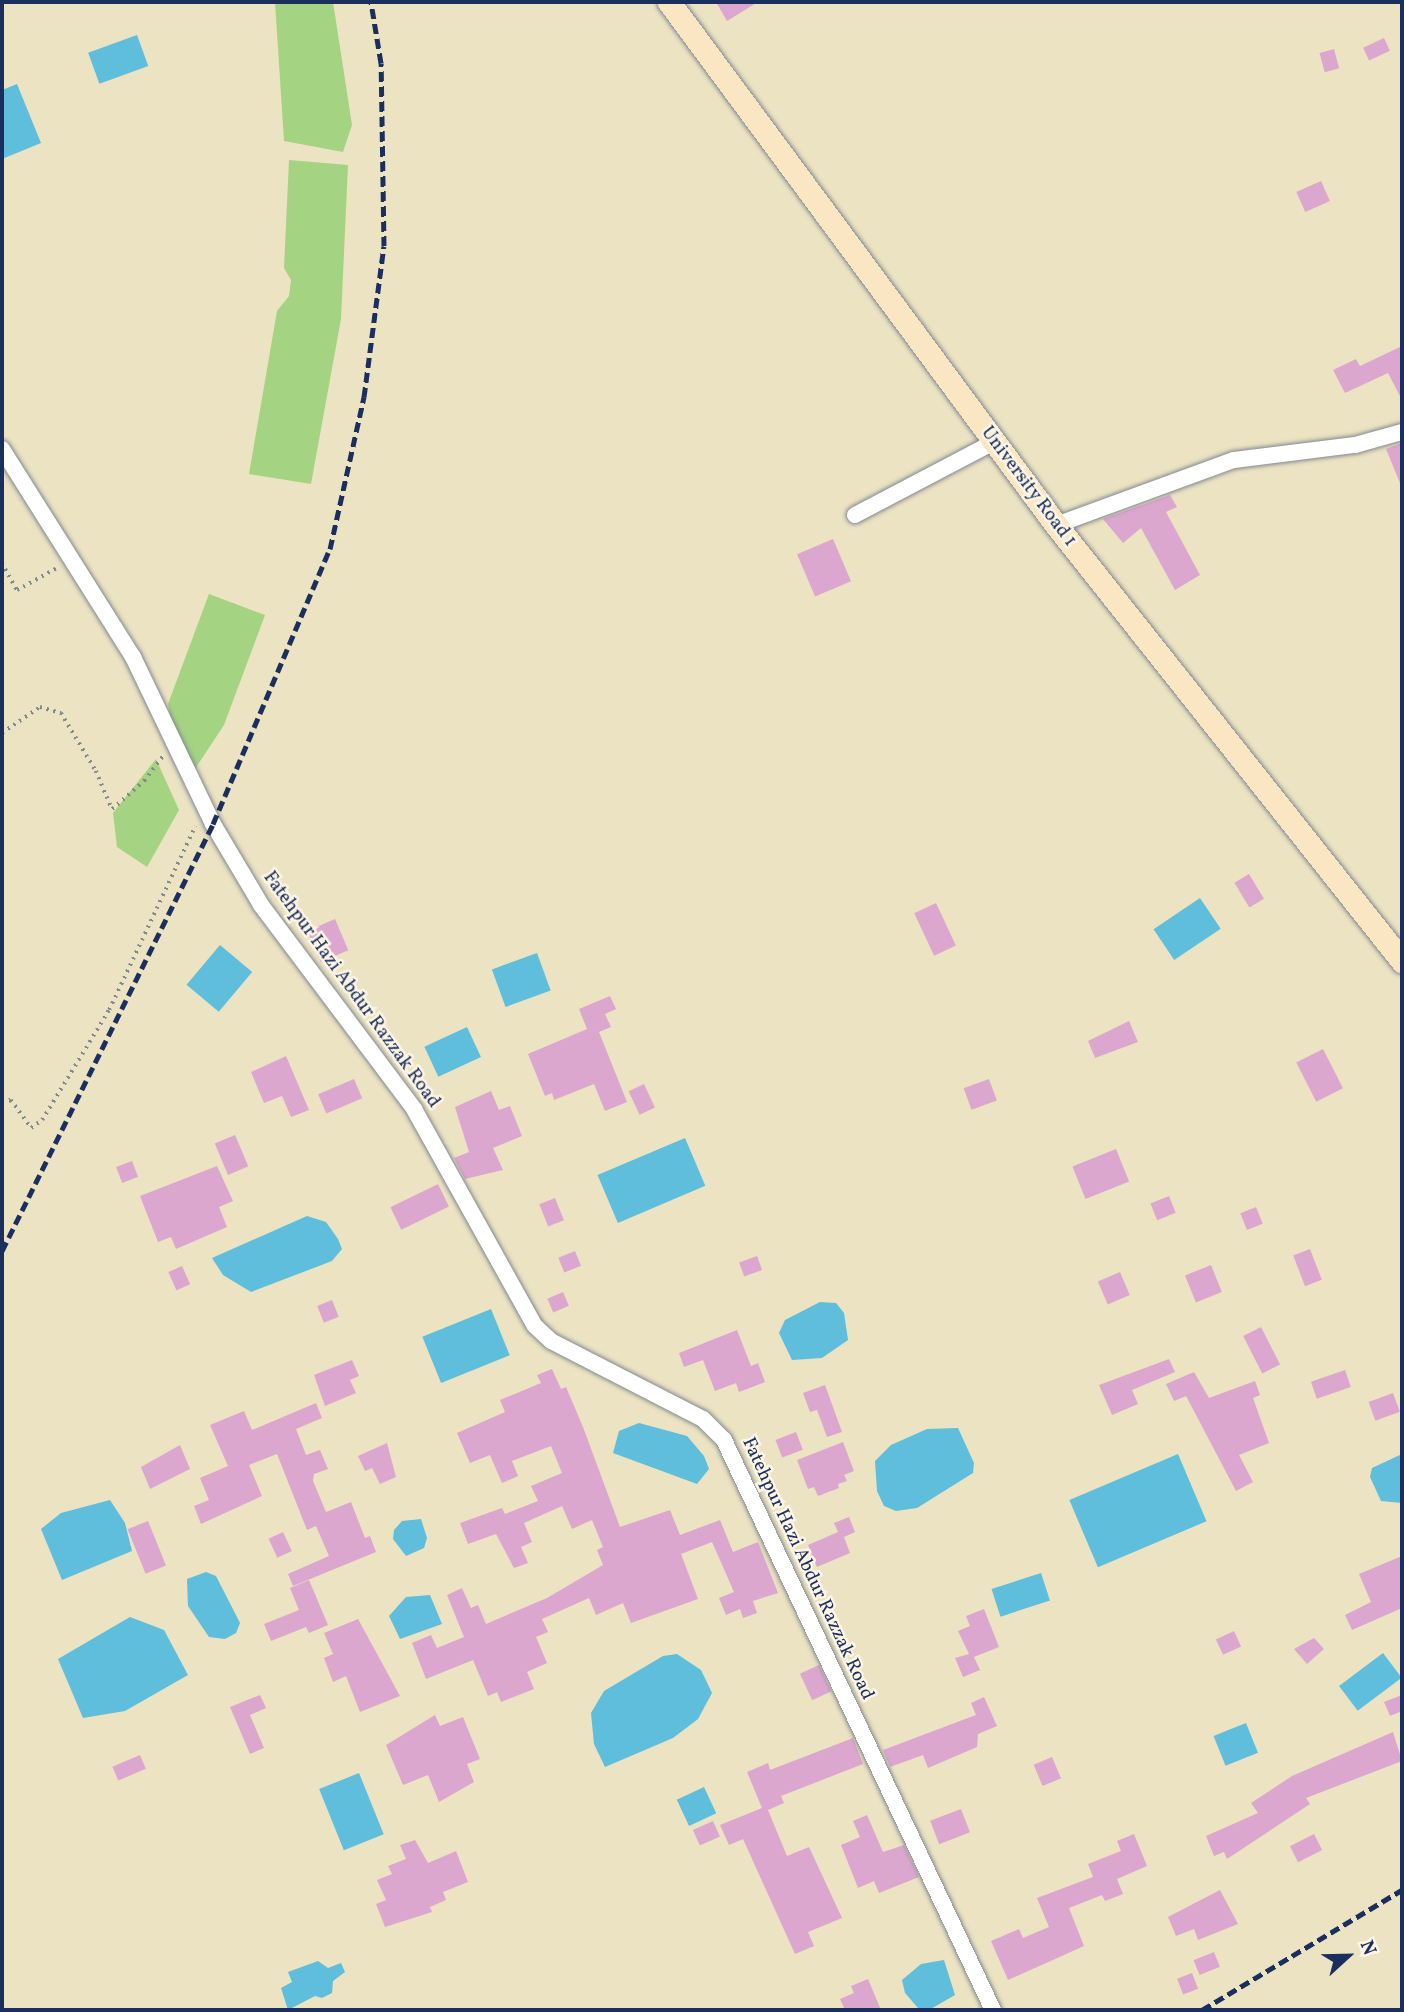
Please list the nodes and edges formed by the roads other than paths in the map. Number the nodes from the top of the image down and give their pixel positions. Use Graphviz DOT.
graph roads {
  1 [pos="669,2"];
  2 [pos="1402,432"];
  3 [pos="994,442"];
  4 [pos="2,449"];
  5 [pos="855,514"];
  6 [pos="1056,525"];
  7 [pos="1402,961"];
  8 [pos="993,2010"];
  1 -- 3 [label="main road, University Road 1"];
  2 -- 6 [label="street"];
  3 -- 5 [label="street"];
  3 -- 6 [label="main road, University Road 1"];
  4 -- 8 [label="street, Fatehpur Hazi Abdur Razzak Road"];
  6 -- 7 [label="main road, University Road 1"];
}
